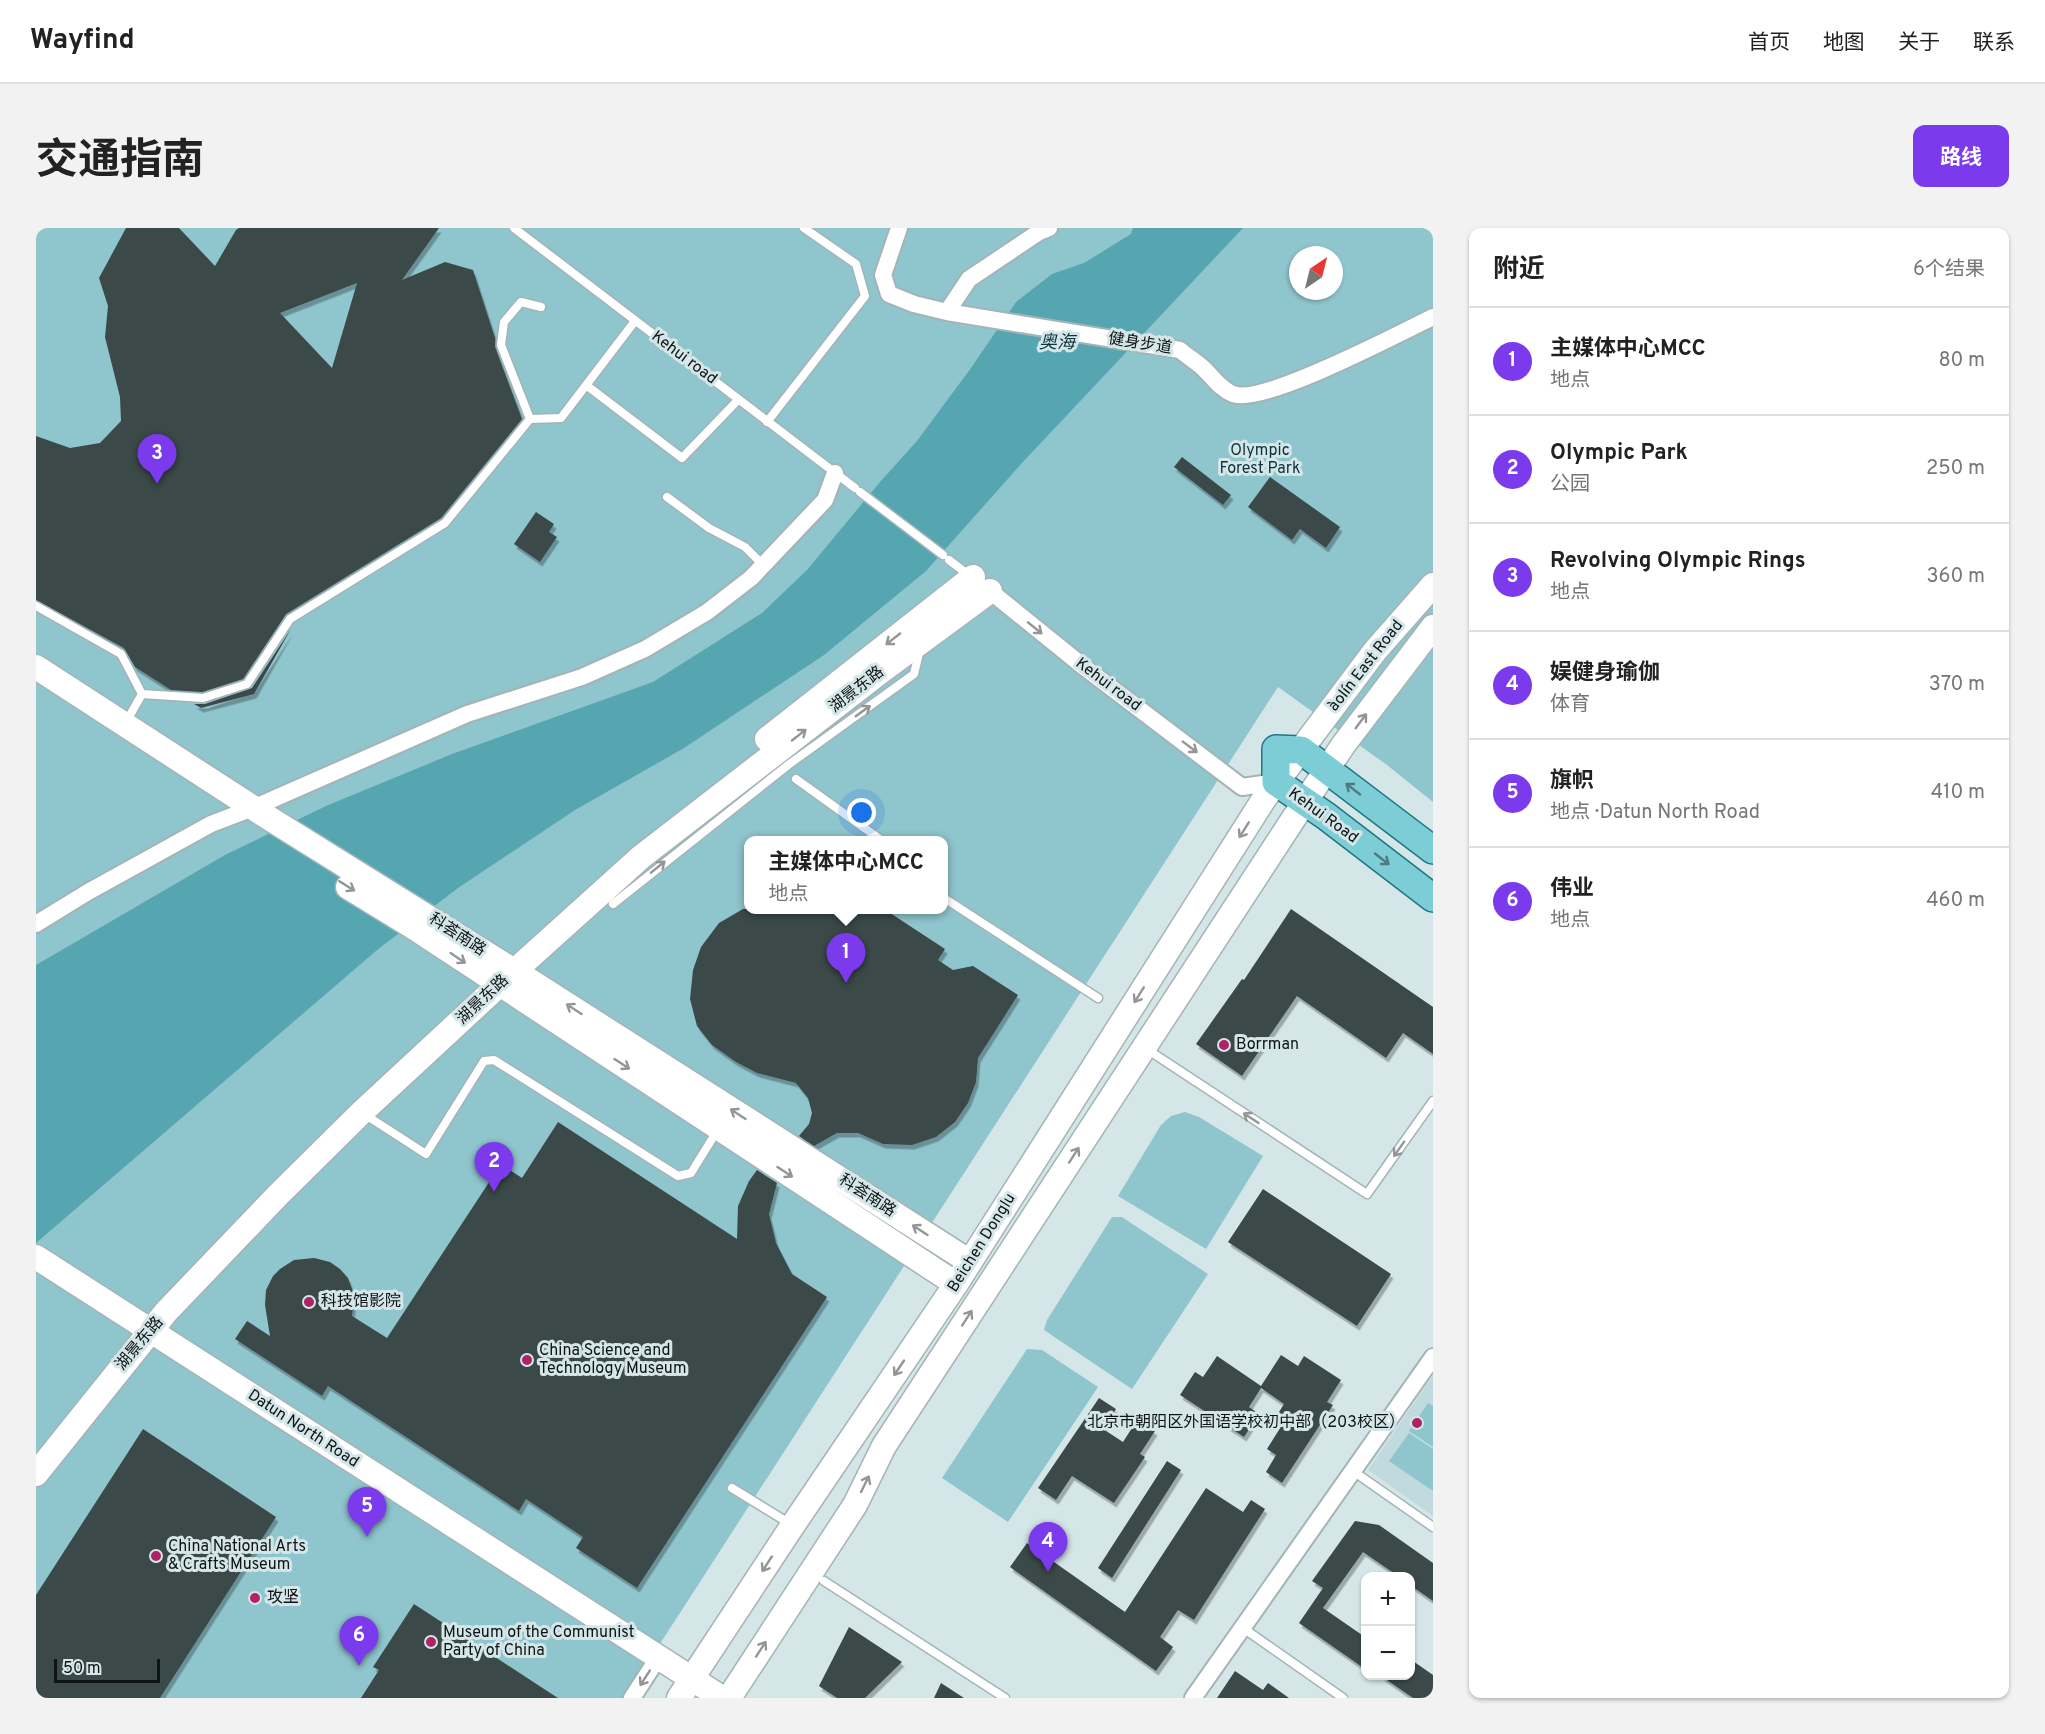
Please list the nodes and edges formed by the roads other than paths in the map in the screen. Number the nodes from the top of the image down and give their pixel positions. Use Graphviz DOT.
graph roads {
  1 [pos="514,228"];
  2 [pos="804,228"];
  3 [pos="899,228"];
  4 [pos="1049,228"];
  5 [pos="541,307"];
  6 [pos="947,312"];
  7 [pos="1433,317"];
  8 [pos="635,321"];
  9 [pos="586,385"];
  10 [pos="738,400"];
  11 [pos="530,419"];
  12 [pos="767,422"];
  13 [pos="835,473"];
  14 [pos="667,497"];
  15 [pos="763,565"];
  16 [pos="981,584"];
  17 [pos="1433,585"];
  18 [pos="36,606"];
  19 [pos="1433,627"];
  20 [pos="929,628"];
  21 [pos="36,667"];
  22 [pos="36,686"];
  23 [pos="142,694"];
  24 [pos="124,724"];
  25 [pos="1301,750"];
  26 [pos="1327,768"];
  27 [pos="796,779"];
  28 [pos="1276,782"];
  29 [pos="1305,802"];
  30 [pos="243,811"];
  31 [pos="875,836"];
  32 [pos="1433,850"];
  33 [pos="1433,898"];
  34 [pos="948,901"];
  35 [pos="613,904"];
  36 [pos="36,924"];
  37 [pos="500,974"];
  38 [pos="1098,998"];
  39 [pos="1144,1047"];
  40 [pos="1433,1101"];
  41 [pos="362,1112"];
  42 [pos="719,1128"];
  43 [pos="36,1257"];
  44 [pos="970,1262"];
  45 [pos="956,1284"];
  46 [pos="144,1326"];
  47 [pos="1433,1358"];
  48 [pos="36,1449"];
  49 [pos="1353,1471"];
  50 [pos="36,1474"];
  51 [pos="732,1488"];
  52 [pos="793,1525"];
  53 [pos="1433,1527"];
  54 [pos="824,1581"];
  55 [pos="1243,1628"];
  56 [pos="658,1658"];
  57 [pos="686,1688"];
  58 [pos="632,1698"];
  59 [pos="722,1698"];
  60 [pos="729,1698"];
  61 [pos="1005,1698"];
  62 [pos="1193,1698"];
  63 [pos="1343,1698"];
  1 -- 8 [label="lane, Kehui road"];
  2 -- 12 [label="lane"];
  3 -- 6 [label="street, 健身步道"];
  4 -- 6 [label="street"];
  5 -- 11 [label="lane"];
  6 -- 7 [label="street, 健身步道"];
  8 -- 9 [label="lane"];
  8 -- 10 [label="lane, Kehui road"];
  9 -- 10 [label="lane"];
  9 -- 11 [label="lane"];
  10 -- 12 [label="lane, Kehui road"];
  11 -- 23 [label="lane"];
  12 -- 13 [label="lane, Kehui road"];
  13 -- 15 [label="street"];
  13 -- 16 [label="lane, Kehui road"];
  14 -- 15 [label="lane"];
  15 -- 30 [label="street"];
  16 -- 20 [label="street, 湖景东路"];
  16 -- 28 [label="street, Kehui road, one-way"];
  17 -- 25 [label="street, àolín East Road"];
  18 -- 23 [label="lane"];
  26 -- 19 [label="street, àolín East Road, one-way"];
  35 -- 20 [label="lane, one-way"];
  20 -- 37 [label="street, 湖景东路"];
  21 -- 24 [label="street, 科荟南路"];
  22 -- 30 [label="street, 科荟南路"];
  23 -- 24 [label="lane"];
  24 -- 30 [label="street, 科荟南路"];
  25 -- 26 [label="main road"];
  25 -- 28 [label="main road, Kehui Road"];
  26 -- 29 [label="street, àolín East Road"];
  32 -- 26 [label="main road, one-way"];
  27 -- 31 [label="lane"];
  28 -- 29 [label="main road, Kehui Road"];
  28 -- 44 [label="street, Beichen Donglu, one-way"];
  29 -- 33 [label="main road, Kehui Road, one-way"];
  29 -- 39 [label="street, Beichen Donglu"];
  30 -- 36 [label="street"];
  30 -- 37 [label="street, 科荟南路"];
  34 -- 38 [label="lane"];
  37 -- 41 [label="street, 湖景东路"];
  37 -- 42 [label="street, 科荟南路, one-way"];
  44 -- 37 [label="street, 科荟南路, one-way"];
  37 -- 46 [label="street, 湖景东路"];
  40 -- 39 [label="lane, one-way"];
  60 -- 39 [label="street, Beichen Donglu, one-way"];
  41 -- 42 [label="lane"];
  41 -- 46 [label="street, 湖景东路"];
  42 -- 45 [label="street, 科荟南路, one-way"];
  43 -- 46 [label="street, Datun North Road"];
  44 -- 45 [label="street, Beichen Donglu"];
  45 -- 52 [label="street, Beichen Donglu, one-way"];
  46 -- 48 [label="street, 湖景东路"];
  46 -- 50 [label="street, 湖景东路"];
  46 -- 56 [label="street, Datun North Road"];
  47 -- 49 [label="street"];
  49 -- 53 [label="lane"];
  49 -- 55 [label="street"];
  51 -- 52 [label="lane"];
  52 -- 57 [label="street, Beichen Donglu, one-way"];
  54 -- 61 [label="lane"];
  55 -- 62 [label="street"];
  55 -- 63 [label="lane"];
  56 -- 57 [label="street, Datun North Road"];
  56 -- 58 [label="street, one-way"];
  57 -- 59 [label="street, Datun North Road"];
}
